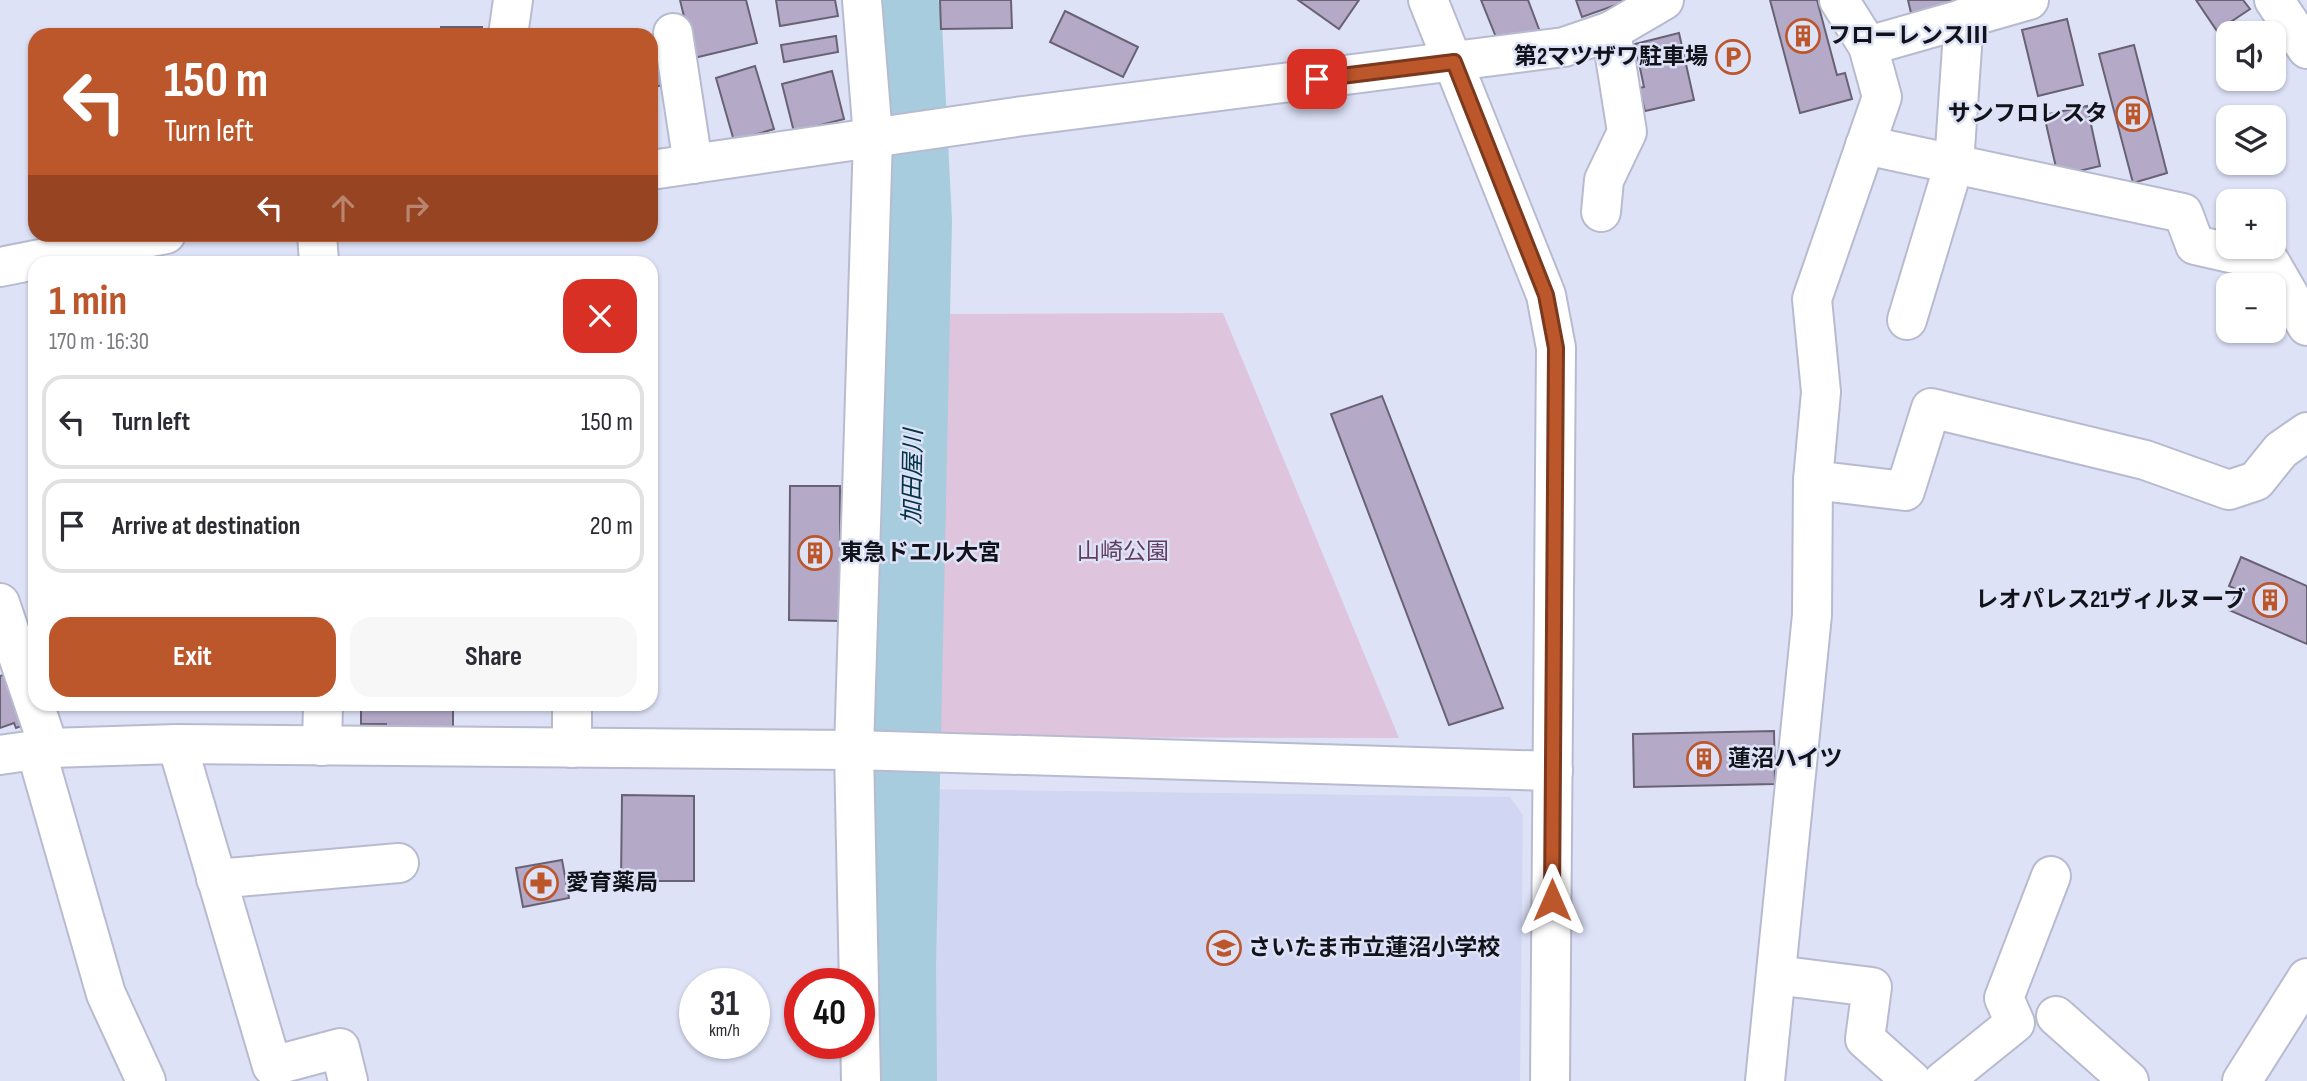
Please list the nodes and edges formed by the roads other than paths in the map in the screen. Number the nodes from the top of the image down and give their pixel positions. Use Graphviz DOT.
graph roads {
  1 [pos="513,0"];
  2 [pos="862,0"];
  3 [pos="1428,0"];
  4 [pos="1664,0"];
  5 [pos="1839,0"];
  6 [pos="2029,0"];
  7 [pos="2274,0"];
  8 [pos="1964,18"];
  9 [pos="509,28"];
  10 [pos="1611,31"];
  11 [pos="673,33"];
  12 [pos="1868,46"];
  13 [pos="2307,48"];
  14 [pos="1454,62"];
  15 [pos="873,136"];
  16 [pos="1865,145"];
  17 [pos="693,164"];
  18 [pos="1954,164"];
  19 [pos="658,169"];
  20 [pos="1601,212"];
  21 [pos="126,242"];
  22 [pos="55,256"];
  23 [pos="28,261"];
  24 [pos="0,267"];
  25 [pos="1907,320"];
  26 [pos="2307,326"];
  27 [pos="2307,432"];
  28 [pos="1813,480"];
  29 [pos="0,603"];
  30 [pos="323,711"];
  31 [pos="572,711"];
  32 [pos="177,744"];
  33 [pos="322,746"];
  34 [pos="572,748"];
  35 [pos="854,750"];
  36 [pos="28,751"];
  37 [pos="1553,771"];
  38 [pos="399,863"];
  39 [pos="2051,876"];
  40 [pos="216,879"];
  41 [pos="1776,975"];
  42 [pos="2306,981"];
  43 [pos="2056,1016"];
  44 [pos="146,1081"];
  45 [pos="348,1081"];
  46 [pos="862,1081"];
  47 [pos="1550,1081"];
  48 [pos="1765,1081"];
  49 [pos="1912,1081"];
  50 [pos="1943,1081"];
  51 [pos="2129,1081"];
  52 [pos="2242,1081"];
  1 -- 9 [label="street"];
  2 -- 15 [label="street"];
  3 -- 14 [label="street"];
  4 -- 10 [label="street"];
  5 -- 12 [label="street"];
  6 -- 8 [label="street"];
  7 -- 13 [label="street"];
  8 -- 12 [label="street"];
  8 -- 18 [label="street"];
  10 -- 14 [label="street"];
  10 -- 20 [label="street"];
  11 -- 17 [label="street"];
  12 -- 16 [label="street"];
  14 -- 15 [label="street"];
  14 -- 37 [label="street"];
  15 -- 17 [label="street"];
  15 -- 35 [label="street"];
  16 -- 18 [label="street"];
  16 -- 28 [label="street"];
  17 -- 19 [label="street"];
  18 -- 25 [label="street"];
  18 -- 26 [label="street"];
  21 -- 22 [label="street"];
  23 -- 24 [label="street"];
  27 -- 28 [label="street"];
  28 -- 41 [label="street"];
  29 -- 36 [label="street"];
  30 -- 33 [label="street"];
  31 -- 34 [label="street"];
  32 -- 33 [label="street"];
  32 -- 36 [label="street"];
  32 -- 40 [label="street"];
  33 -- 34 [label="street"];
  34 -- 35 [label="street"];
  35 -- 37 [label="street"];
  35 -- 46 [label="street"];
  36 -- 44 [label="street"];
  37 -- 47 [label="street"];
  38 -- 40 [label="street"];
  39 -- 50 [label="street"];
  40 -- 45 [label="street"];
  41 -- 48 [label="street"];
  41 -- 49 [label="street"];
  42 -- 52 [label="street"];
  43 -- 51 [label="street"];
}
